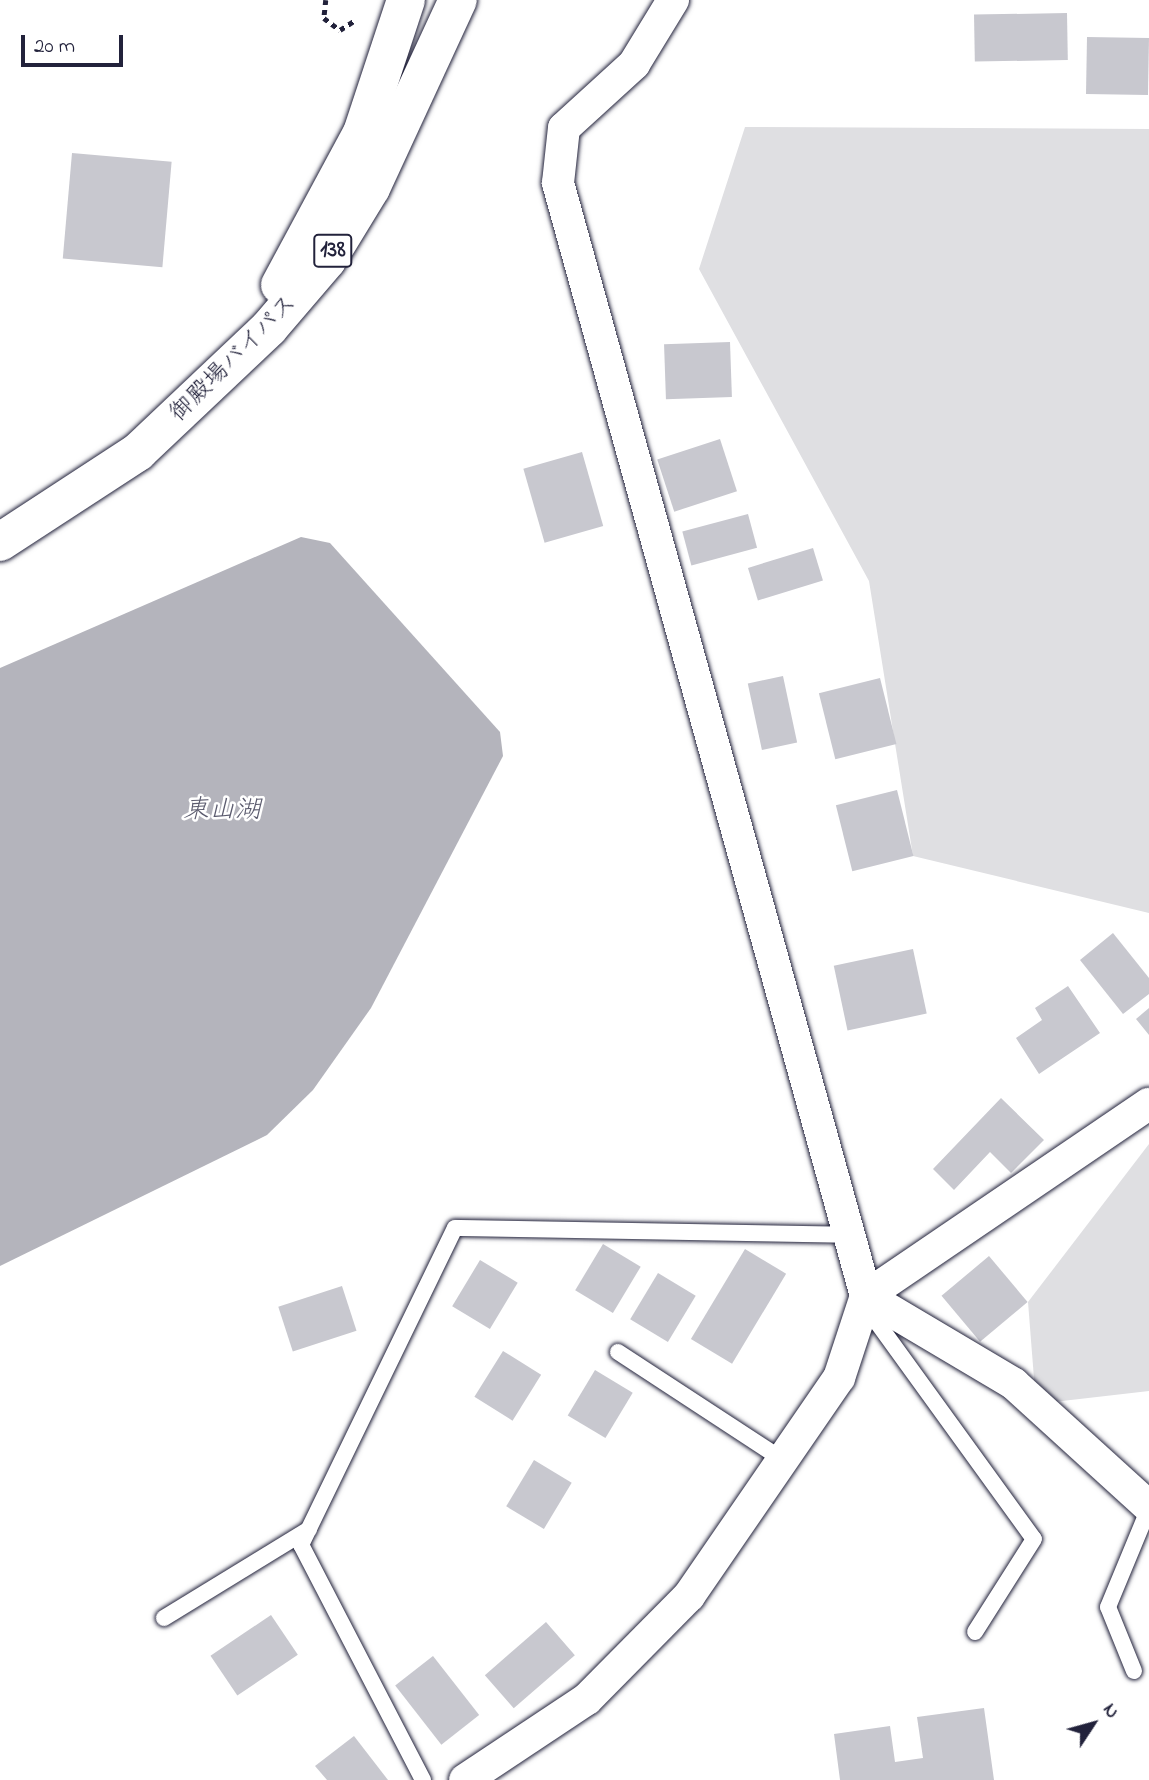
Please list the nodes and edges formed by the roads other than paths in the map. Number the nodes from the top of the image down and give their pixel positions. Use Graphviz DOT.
graph roads {
  1 [pos="406,0"];
  2 [pos="458,0"];
  3 [pos="673,0"];
  4 [pos="138,452"];
  5 [pos="0,542"];
  6 [pos="1149,1104"];
  7 [pos="852,1235"];
  8 [pos="865,1299"];
  9 [pos="618,1352"];
  10 [pos="783,1460"];
  11 [pos="1149,1508"];
  12 [pos="309,1530"];
  13 [pos="164,1618"];
  14 [pos="975,1632"];
  15 [pos="1133,1671"];
  16 [pos="423,1780"];
  17 [pos="465,1780"];
  1 -- 4 [label="highway, 御殿場バイパス / 138"];
  2 -- 4 [label="highway, 御殿場バイパス / 138"];
  3 -- 7 [label="street"];
  4 -- 5 [label="highway, 御殿場バイパス / 138"];
  6 -- 8 [label="street"];
  7 -- 8 [label="street"];
  7 -- 12 [label="lane"];
  8 -- 10 [label="street"];
  8 -- 11 [label="street"];
  8 -- 14 [label="lane"];
  9 -- 10 [label="lane"];
  10 -- 17 [label="street"];
  11 -- 15 [label="lane"];
  12 -- 13 [label="lane"];
  12 -- 16 [label="lane"];
}
